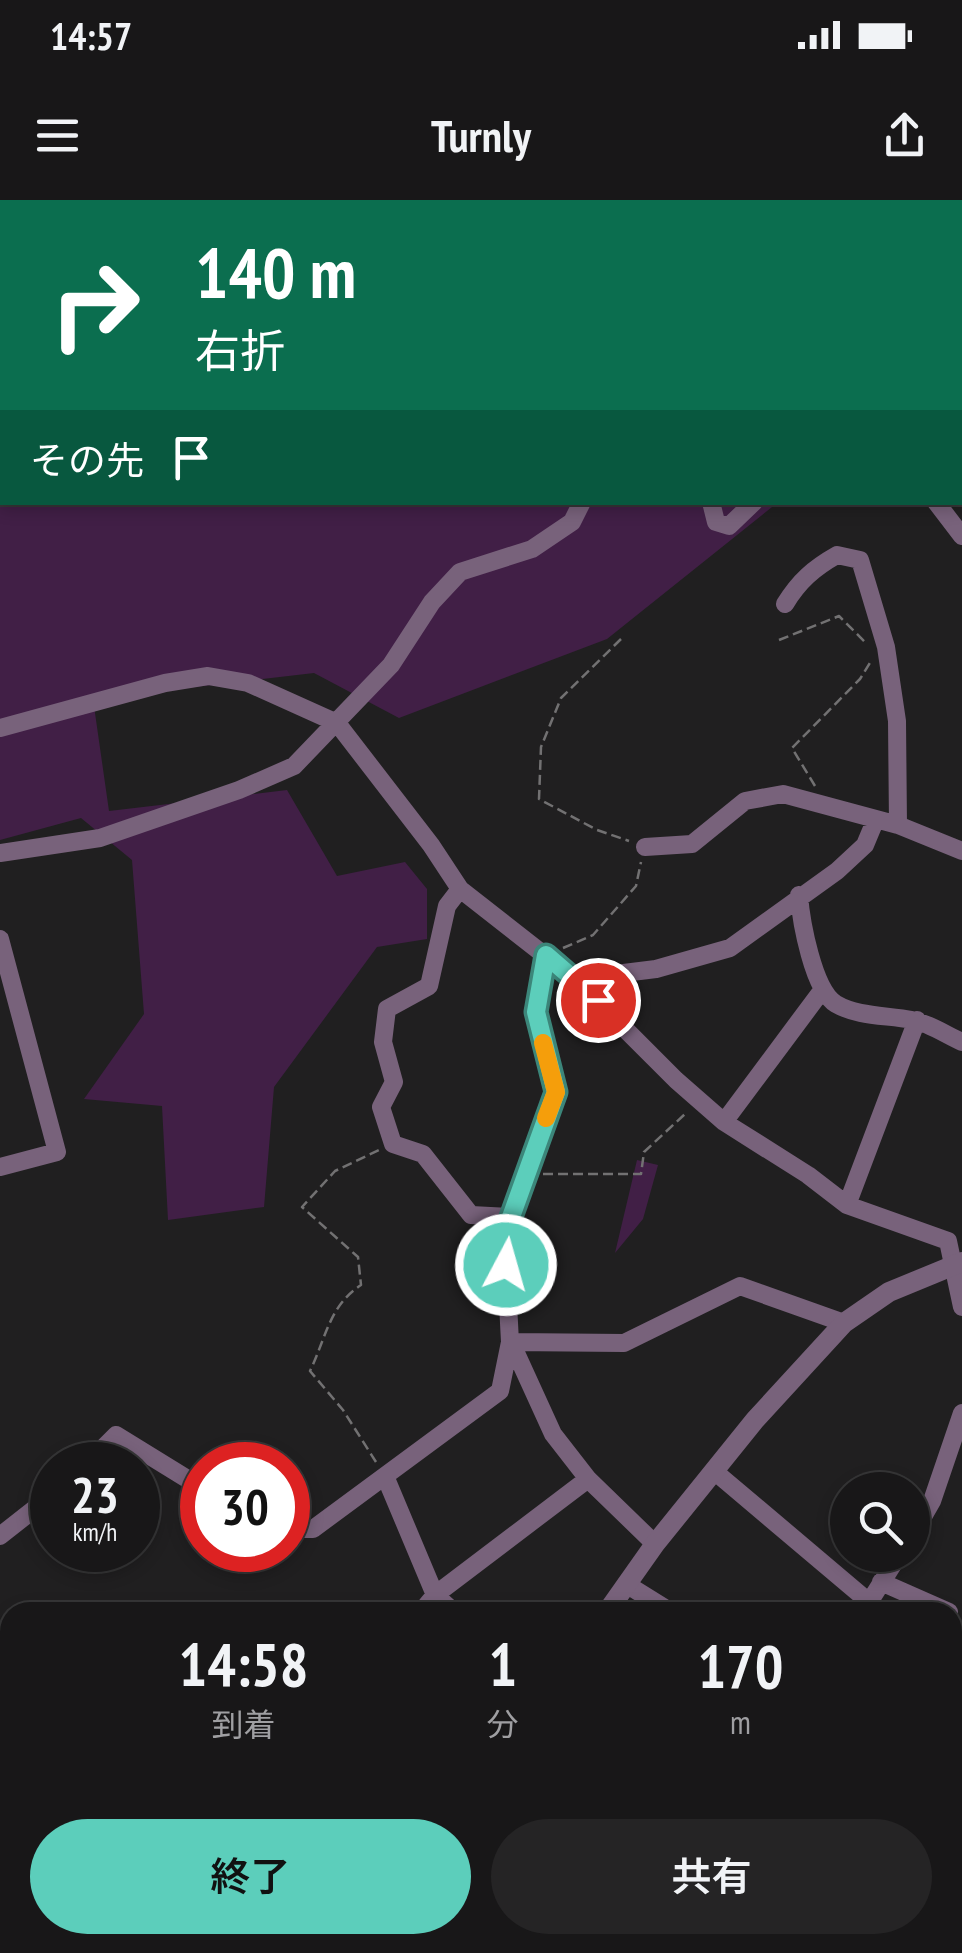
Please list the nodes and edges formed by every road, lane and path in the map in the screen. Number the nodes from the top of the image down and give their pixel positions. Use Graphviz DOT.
graph roads {
  1 [pos="580,505"];
  2 [pos="712,505"];
  3 [pos="751,505"];
  4 [pos="938,505"];
  5 [pos="962,536"];
  6 [pos="785,604"];
  7 [pos="621,639"];
  8 [pos="779,640"];
  9 [pos="336,723"];
  10 [pos="0,728"];
  11 [pos="829,808"];
  12 [pos="876,821"];
  13 [pos="898,825"];
  14 [pos="645,847"];
  15 [pos="962,851"];
  16 [pos="0,853"];
  17 [pos="460,889"];
  18 [pos="799,895"];
  19 [pos="0,939"];
  20 [pos="546,955"];
  21 [pos="575,979"];
  22 [pos="822,989"];
  23 [pos="917,1020"];
  24 [pos="962,1042"];
  25 [pos="699,1100"];
  26 [pos="724,1122"];
  27 [pos="393,1144"];
  28 [pos="0,1166"];
  29 [pos="526,1174"];
  30 [pos="847,1204"];
  31 [pos="511,1217"];
  32 [pos="958,1263"];
  33 [pos="962,1307"];
  34 [pos="844,1323"];
  35 [pos="510,1342"];
  36 [pos="962,1413"];
  37 [pos="714,1471"];
  38 [pos="385,1476"];
  39 [pos="588,1479"];
  40 [pos="930,1501"];
  41 [pos="30,1512"];
  42 [pos="310,1529"];
  43 [pos="0,1536"];
  44 [pos="654,1544"];
  45 [pos="887,1572"];
  46 [pos="881,1582"];
  47 [pos="626,1584"];
  48 [pos="435,1595"];
  49 [pos="429,1602"];
  50 [pos="443,1602"];
  51 [pos="614,1602"];
  52 [pos="654,1602"];
  53 [pos="860,1602"];
  54 [pos="869,1602"];
  55 [pos="926,1602"];
  1 -- 9 [label="street"];
  2 -- 3 [label="street"];
  4 -- 5 [label="street"];
  6 -- 13 [label="street"];
  7 -- 14 [label="path"];
  8 -- 11 [label="path"];
  9 -- 10 [label="street"];
  9 -- 16 [label="street"];
  9 -- 17 [label="street"];
  11 -- 12 [label="street"];
  11 -- 14 [label="street"];
  12 -- 13 [label="street"];
  12 -- 18 [label="street"];
  13 -- 15 [label="street"];
  14 -- 20 [label="path"];
  17 -- 20 [label="street"];
  17 -- 27 [label="street"];
  18 -- 21 [label="street"];
  18 -- 22 [label="street"];
  19 -- 28 [label="street"];
  20 -- 21 [label="street"];
  20 -- 29 [label="street"];
  21 -- 25 [label="street"];
  22 -- 23 [label="street"];
  22 -- 26 [label="street"];
  23 -- 24 [label="street"];
  23 -- 30 [label="street"];
  25 -- 26 [label="street"];
  25 -- 29 [label="path"];
  26 -- 30 [label="street"];
  27 -- 31 [label="street"];
  27 -- 38 [label="path"];
  29 -- 31 [label="street"];
  30 -- 32 [label="street"];
  31 -- 35 [label="street"];
  32 -- 33 [label="street"];
  32 -- 34 [label="street"];
  34 -- 35 [label="street"];
  34 -- 37 [label="street"];
  35 -- 38 [label="street"];
  35 -- 39 [label="street"];
  36 -- 40 [label="street"];
  37 -- 44 [label="street"];
  37 -- 53 [label="street"];
  38 -- 42 [label="street"];
  38 -- 48 [label="street"];
  39 -- 44 [label="street"];
  39 -- 48 [label="street"];
  41 -- 43 [label="street"];
  44 -- 47 [label="street"];
  45 -- 46 [label="street"];
  46 -- 54 [label="street"];
  46 -- 55 [label="street"];
  47 -- 51 [label="street"];
  47 -- 52 [label="street"];
  48 -- 49 [label="street"];
  48 -- 50 [label="street"];
}
